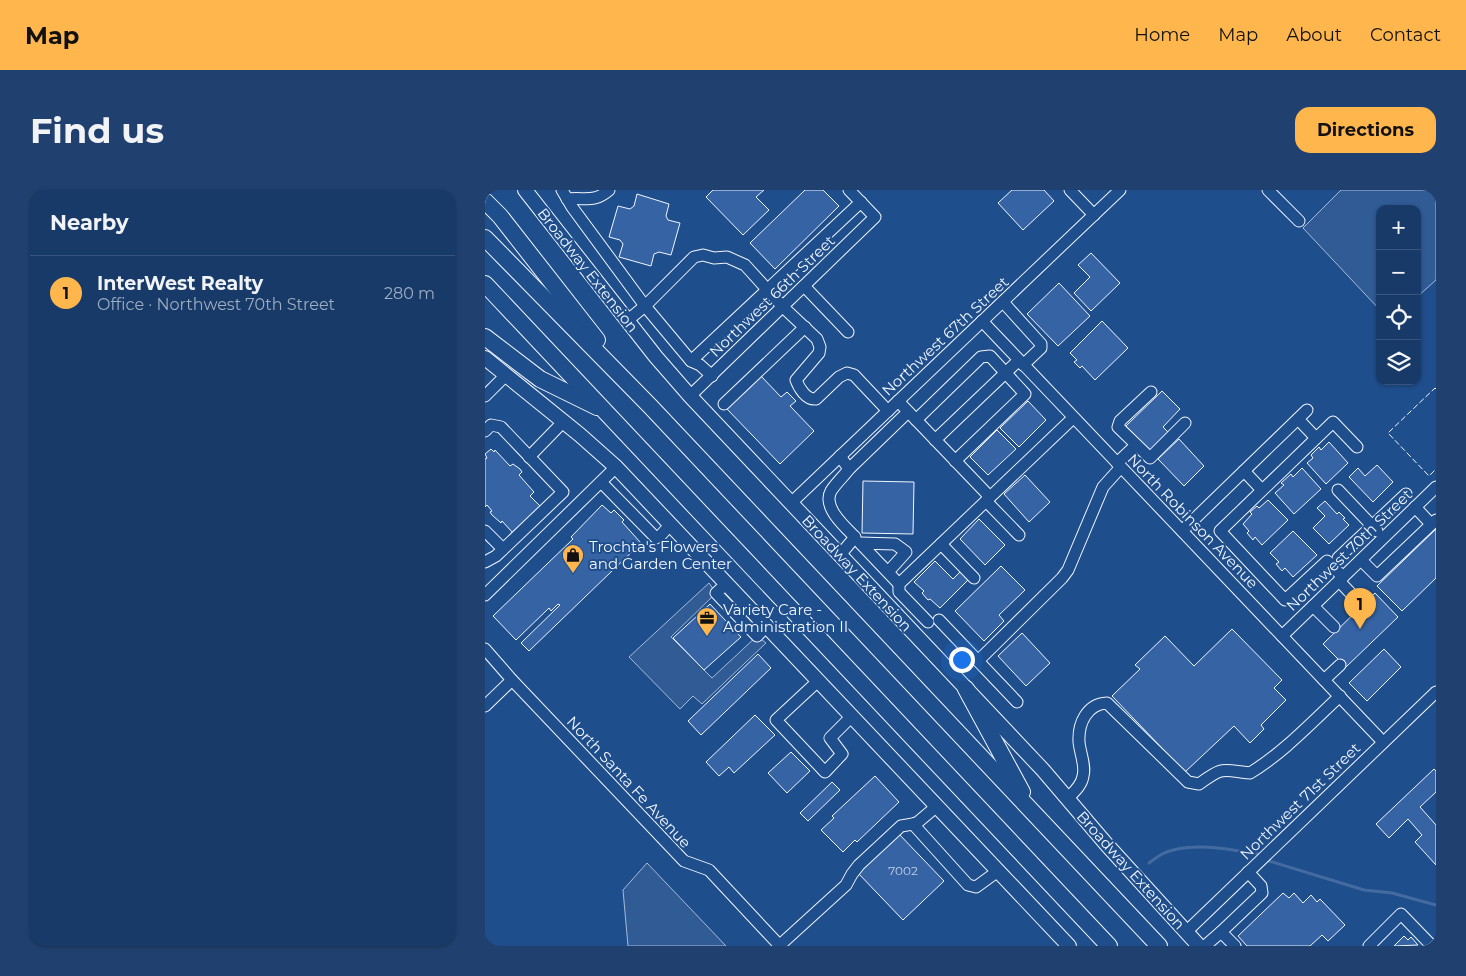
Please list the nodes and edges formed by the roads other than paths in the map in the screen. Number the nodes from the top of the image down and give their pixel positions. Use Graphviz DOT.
graph roads {
  1 [pos="525,190"];
  2 [pos="609,190"];
  3 [pos="849,190"];
  4 [pos="1070,190"];
  5 [pos="1120,190"];
  6 [pos="1268,190"];
  7 [pos="565,193"];
  8 [pos="485,201"];
  9 [pos="861,202"];
  10 [pos="1094,215"];
  11 [pos="1299,221"];
  12 [pos="485,238"];
  13 [pos="485,284"];
  14 [pos="804,286"];
  15 [pos="767,289"];
  16 [pos="1003,302"];
  17 [pos="645,306"];
  18 [pos="783,307"];
  19 [pos="628,320"];
  20 [pos="982,321"];
  21 [pos="805,327"];
  22 [pos="848,332"];
  23 [pos="485,336"];
  24 [pos="485,358"];
  25 [pos="691,361"];
  26 [pos="1021,362"];
  27 [pos="1005,372"];
  28 [pos="505,375"];
  29 [pos="712,376"];
  30 [pos="1151,392"];
  31 [pos="485,396"];
  32 [pos="690,396"];
  33 [pos="898,401"];
  34 [pos="724,404"];
  35 [pos="650,406"];
  36 [pos="1307,410"];
  37 [pos="888,411"];
  38 [pos="607,412"];
  39 [pos="912,416"];
  40 [pos="1073,418"];
  41 [pos="1298,419"];
  42 [pos="564,421"];
  43 [pos="1185,423"];
  44 [pos="487,425"];
  45 [pos="1316,438"];
  46 [pos="935,440"];
  47 [pos="1136,445"];
  48 [pos="1357,446"];
  49 [pos="840,456"];
  50 [pos="529,457"];
  51 [pos="955,461"];
  52 [pos="1119,465"];
  53 [pos="616,467"];
  54 [pos="849,469"];
  55 [pos="1244,471"];
  56 [pos="601,482"];
  57 [pos="1436,486"];
  58 [pos="1262,490"];
  59 [pos="1338,490"];
  60 [pos="1406,494"];
  61 [pos="988,499"];
  62 [pos="791,503"];
  63 [pos="1415,507"];
  64 [pos="1434,522"];
  65 [pos="671,525"];
  66 [pos="1372,526"];
  67 [pos="485,531"];
  68 [pos="1182,531"];
  69 [pos="1019,535"];
  70 [pos="1384,537"];
  71 [pos="857,540"];
  72 [pos="941,544"];
  73 [pos="503,549"];
  74 [pos="840,555"];
  75 [pos="1338,558"];
  76 [pos="1361,560"];
  77 [pos="485,562"];
  78 [pos="888,572"];
  79 [pos="974,578"];
  80 [pos="1341,579"];
  81 [pos="899,584"];
  82 [pos="485,596"];
  83 [pos="1360,603"];
  84 [pos="1313,606"];
  85 [pos="1333,627"];
  86 [pos="1282,636"];
  87 [pos="485,649"];
  88 [pos="978,660"];
  89 [pos="1340,665"];
  90 [pos="512,680"];
  91 [pos="1324,680"];
  92 [pos="818,681"];
  93 [pos="966,688"];
  94 [pos="1436,692"];
  95 [pos="1339,696"];
  96 [pos="1017,702"];
  97 [pos="485,706"];
  98 [pos="852,716"];
  99 [pos="1383,742"];
  100 [pos="1068,798"];
  101 [pos="937,806"];
  102 [pos="1033,812"];
  103 [pos="913,824"];
  104 [pos="998,871"];
  105 [pos="1248,872"];
  106 [pos="1186,932"];
  107 [pos="1221,932"];
  108 [pos="780,946"];
  109 [pos="1069,946"];
  110 [pos="1109,946"];
  111 [pos="1159,946"];
  112 [pos="1199,946"];
  113 [pos="1205,946"];
  114 [pos="1235,946"];
  115 [pos="1369,946"];
  116 [pos="1432,946"];
  1 -- 19 [label="main road, Broadway Extension"];
  2 -- 7 [label="street"];
  3 -- 9 [label="street"];
  4 -- 10 [label="street"];
  5 -- 10 [label="street, Northwest 67th Street"];
  6 -- 11 [label="street"];
  7 -- 17 [label="street"];
  8 -- 35 [label="highway"];
  9 -- 14 [label="street, Northwest 66th Street"];
  9 -- 15 [label="street"];
  10 -- 16 [label="street, Northwest 67th Street"];
  12 -- 35 [label="highway, Broadway Extension"];
  13 -- 38 [label="highway"];
  14 -- 18 [label="street, Northwest 66th Street"];
  14 -- 22 [label="street"];
  15 -- 17 [label="street"];
  15 -- 18 [label="street"];
  15 -- 25 [label="street"];
  16 -- 20 [label="street, Northwest 67th Street"];
  16 -- 26 [label="street"];
  17 -- 19 [label="street"];
  17 -- 25 [label="street"];
  18 -- 21 [label="street"];
  18 -- 29 [label="street, Northwest 66th Street"];
  19 -- 32 [label="main road, Broadway Extension"];
  20 -- 26 [label="street, North Robinson Avenue"];
  20 -- 33 [label="street, Northwest 67th Street"];
  21 -- 34 [label="street"];
  21 -- 37 [label="street"];
  23 -- 38 [label="highway"];
  24 -- 28 [label="main road"];
  25 -- 29 [label="street"];
  26 -- 27 [label="street"];
  26 -- 40 [label="street, North Robinson Avenue"];
  27 -- 39 [label="street"];
  27 -- 46 [label="street"];
  27 -- 51 [label="street"];
  28 -- 31 [label="street"];
  28 -- 42 [label="main road"];
  29 -- 32 [label="street, Northwest 66th Street"];
  30 -- 47 [label="street"];
  32 -- 62 [label="main road, Broadway Extension"];
  33 -- 37 [label="street, Northwest 67th Street"];
  33 -- 39 [label="street"];
  35 -- 102 [label="highway, Broadway Extension"];
  36 -- 41 [label="street"];
  37 -- 49 [label="street, Northwest 67th Street"];
  38 -- 110 [label="highway"];
  39 -- 46 [label="street"];
  39 -- 54 [label="street"];
  40 -- 52 [label="street, North Robinson Avenue"];
  40 -- 61 [label="street"];
  41 -- 45 [label="street"];
  41 -- 55 [label="street"];
  42 -- 50 [label="street"];
  42 -- 53 [label="main road"];
  43 -- 47 [label="street"];
  44 -- 50 [label="street"];
  45 -- 48 [label="street"];
  45 -- 58 [label="street"];
  46 -- 51 [label="street"];
  47 -- 52 [label="street"];
  49 -- 54 [label="street"];
  49 -- 62 [label="street, Northwest 67th Street"];
  50 -- 73 [label="street"];
  51 -- 61 [label="street"];
  52 -- 68 [label="street, North Robinson Avenue"];
  52 -- 88 [label="street"];
  53 -- 56 [label="street"];
  53 -- 65 [label="main road"];
  54 -- 71 [label="street"];
  55 -- 58 [label="street"];
  55 -- 68 [label="street"];
  56 -- 65 [label="street"];
  56 -- 82 [label="street"];
  57 -- 63 [label="street, Northwest 70th Street"];
  58 -- 80 [label="street"];
  59 -- 66 [label="street"];
  60 -- 66 [label="street"];
  61 -- 69 [label="street"];
  61 -- 72 [label="street"];
  62 -- 74 [label="main road, Broadway Extension"];
  63 -- 64 [label="street"];
  63 -- 70 [label="street, Northwest 70th Street"];
  64 -- 76 [label="street"];
  65 -- 92 [label="main road"];
  66 -- 70 [label="street"];
  66 -- 75 [label="street"];
  67 -- 73 [label="street"];
  68 -- 86 [label="street, North Robinson Avenue"];
  70 -- 76 [label="street, Northwest 70th Street"];
  71 -- 74 [label="street"];
  71 -- 78 [label="street"];
  71 -- 78 [label="street"];
  72 -- 79 [label="street"];
  72 -- 81 [label="street"];
  73 -- 77 [label="street"];
  74 -- 93 [label="main road, Broadway Extension"];
  76 -- 80 [label="street, Northwest 70th Street"];
  78 -- 81 [label="street"];
  80 -- 83 [label="street"];
  80 -- 84 [label="street, Northwest 70th Street"];
  81 -- 88 [label="street"];
  84 -- 85 [label="street"];
  84 -- 86 [label="street, Northwest 70th Street"];
  86 -- 91 [label="street, North Robinson Avenue"];
  87 -- 90 [label="street, North Santa Fe Avenue"];
  88 -- 96 [label="street"];
  89 -- 91 [label="street"];
  90 -- 97 [label="street"];
  90 -- 108 [label="street, North Santa Fe Avenue"];
  91 -- 95 [label="street, North Robinson Avenue"];
  92 -- 98 [label="main road"];
  92 -- 98 [label="street"];
  93 -- 100 [label="main road, Broadway Extension"];
  93 -- 102 [label="highway"];
  94 -- 99 [label="street, Northwest 71st Street"];
  95 -- 99 [label="street, North Robinson Avenue"];
  95 -- 100 [label="street"];
  98 -- 101 [label="main road"];
  99 -- 105 [label="street, Northwest 71st Street"];
  100 -- 106 [label="main road, Broadway Extension"];
  101 -- 103 [label="street"];
  101 -- 104 [label="main road"];
  102 -- 111 [label="highway, Broadway Extension"];
  103 -- 104 [label="street"];
  103 -- 108 [label="street"];
  104 -- 109 [label="main road"];
  105 -- 106 [label="street, Northwest 71st Street"];
  105 -- 107 [label="street"];
  106 -- 112 [label="main road, Broadway Extension"];
  107 -- 113 [label="street"];
  107 -- 114 [label="street"];
  115 -- 116 [label="street"];
}
